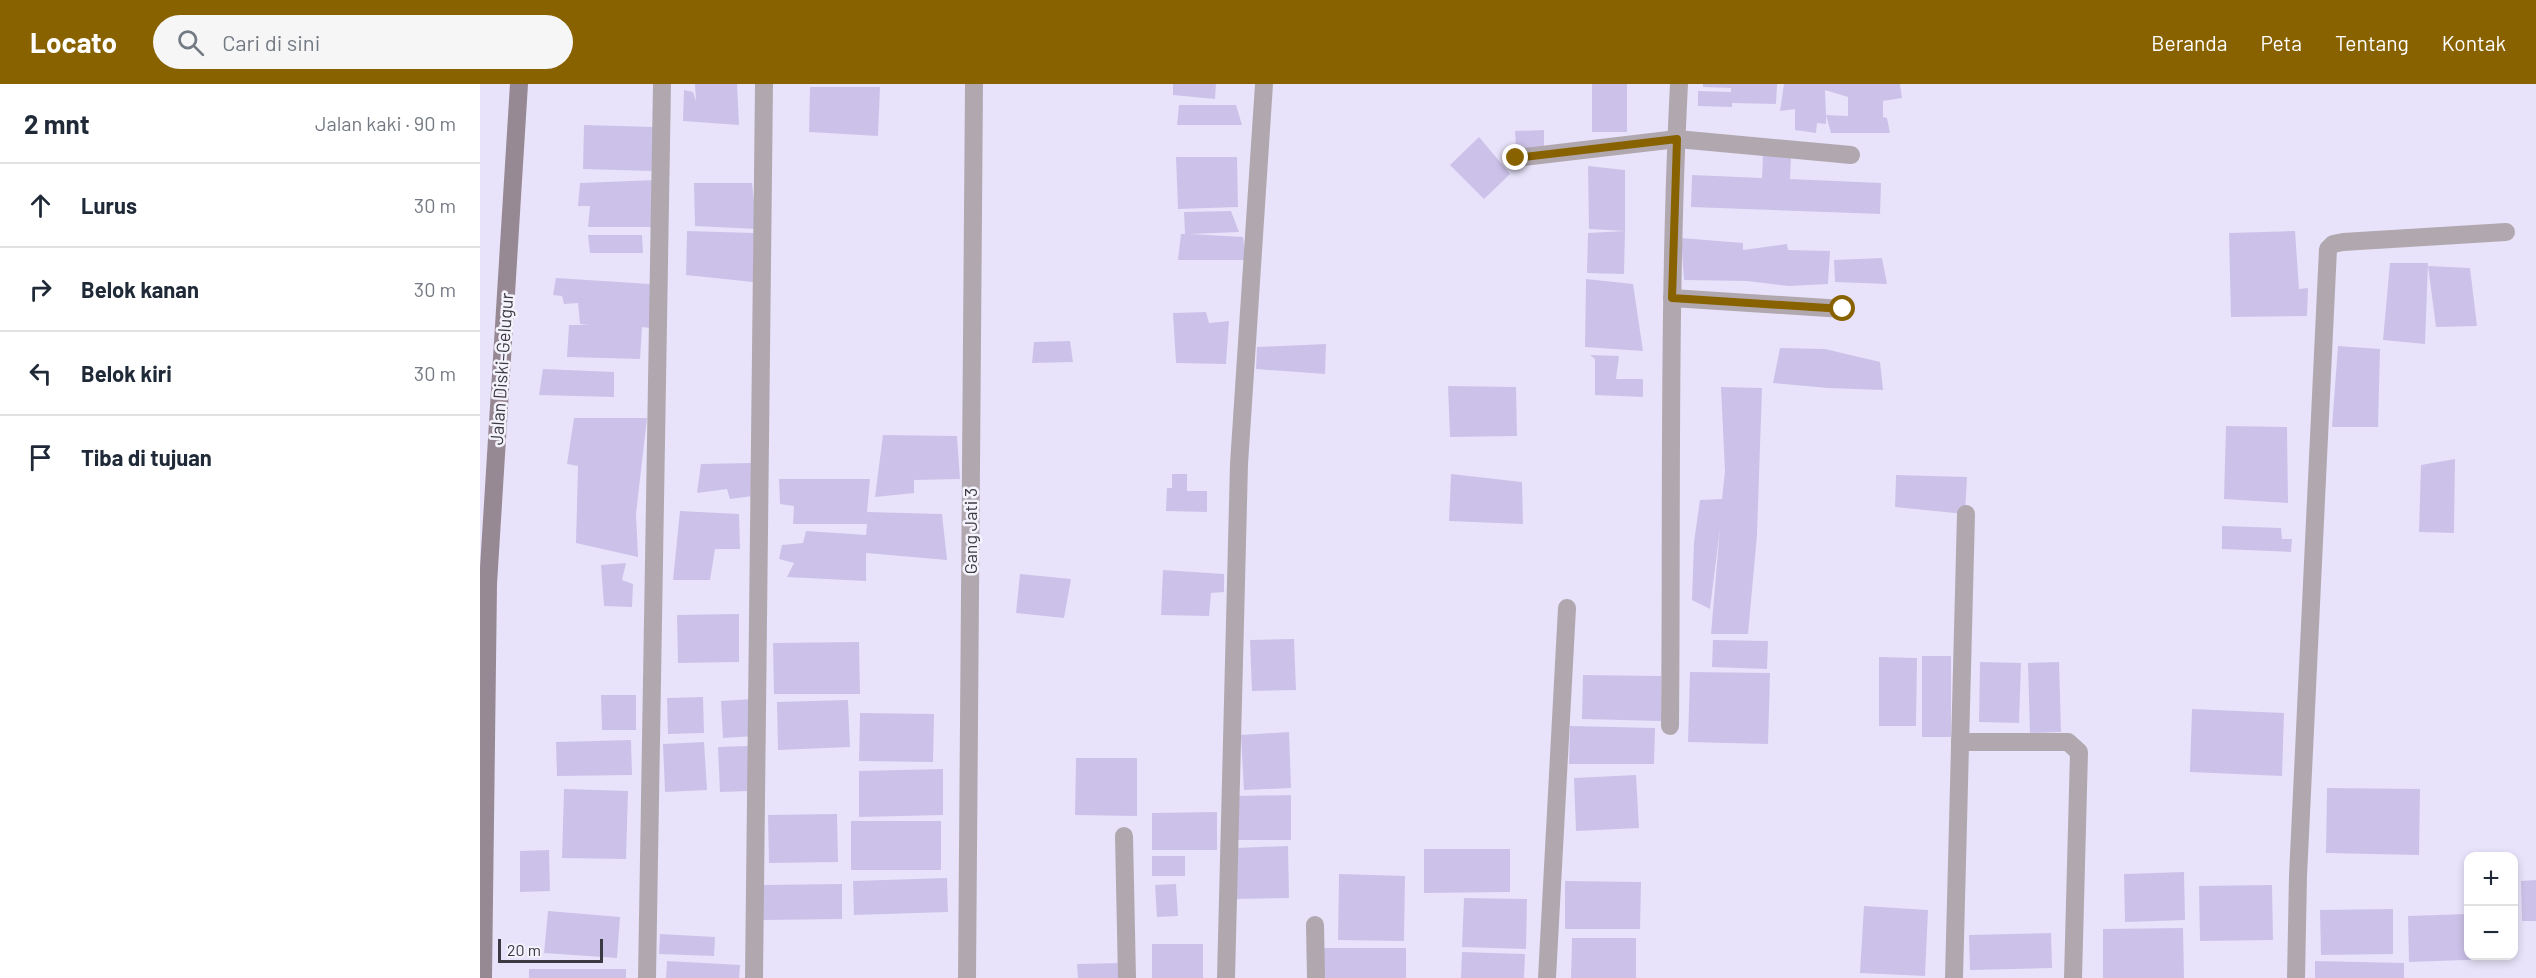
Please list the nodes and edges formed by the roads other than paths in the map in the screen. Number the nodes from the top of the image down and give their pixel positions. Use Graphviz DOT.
graph roads {
  1 [pos="519,84"];
  2 [pos="662,84"];
  3 [pos="764,84"];
  4 [pos="974,84"];
  5 [pos="1264,84"];
  6 [pos="1679,84"];
  7 [pos="1677,139"];
  8 [pos="1851,155"];
  9 [pos="1516,158"];
  10 [pos="2505,232"];
  11 [pos="1672,298"];
  12 [pos="1843,309"];
  13 [pos="1966,514"];
  14 [pos="1567,608"];
  15 [pos="1670,726"];
  16 [pos="1960,741"];
  17 [pos="1124,836"];
  18 [pos="1316,925"];
  19 [pos="483,978"];
  20 [pos="647,978"];
  21 [pos="754,978"];
  22 [pos="967,978"];
  23 [pos="1127,978"];
  24 [pos="1226,978"];
  25 [pos="1316,978"];
  26 [pos="1547,978"];
  27 [pos="1954,978"];
  28 [pos="2073,978"];
  29 [pos="2296,978"];
  1 -- 19 [label="main road, Jalan Diski–Gelugur"];
  2 -- 20 [label="street"];
  3 -- 21 [label="street"];
  4 -- 22 [label="street, Gang Jati 3"];
  5 -- 24 [label="street"];
  6 -- 7 [label="street"];
  7 -- 8 [label="street"];
  7 -- 9 [label="street"];
  7 -- 11 [label="street"];
  10 -- 29 [label="street"];
  11 -- 12 [label="street"];
  11 -- 15 [label="street"];
  13 -- 16 [label="street"];
  14 -- 26 [label="street"];
  16 -- 27 [label="street"];
  16 -- 28 [label="street"];
  17 -- 23 [label="street"];
  18 -- 25 [label="street"];
}
